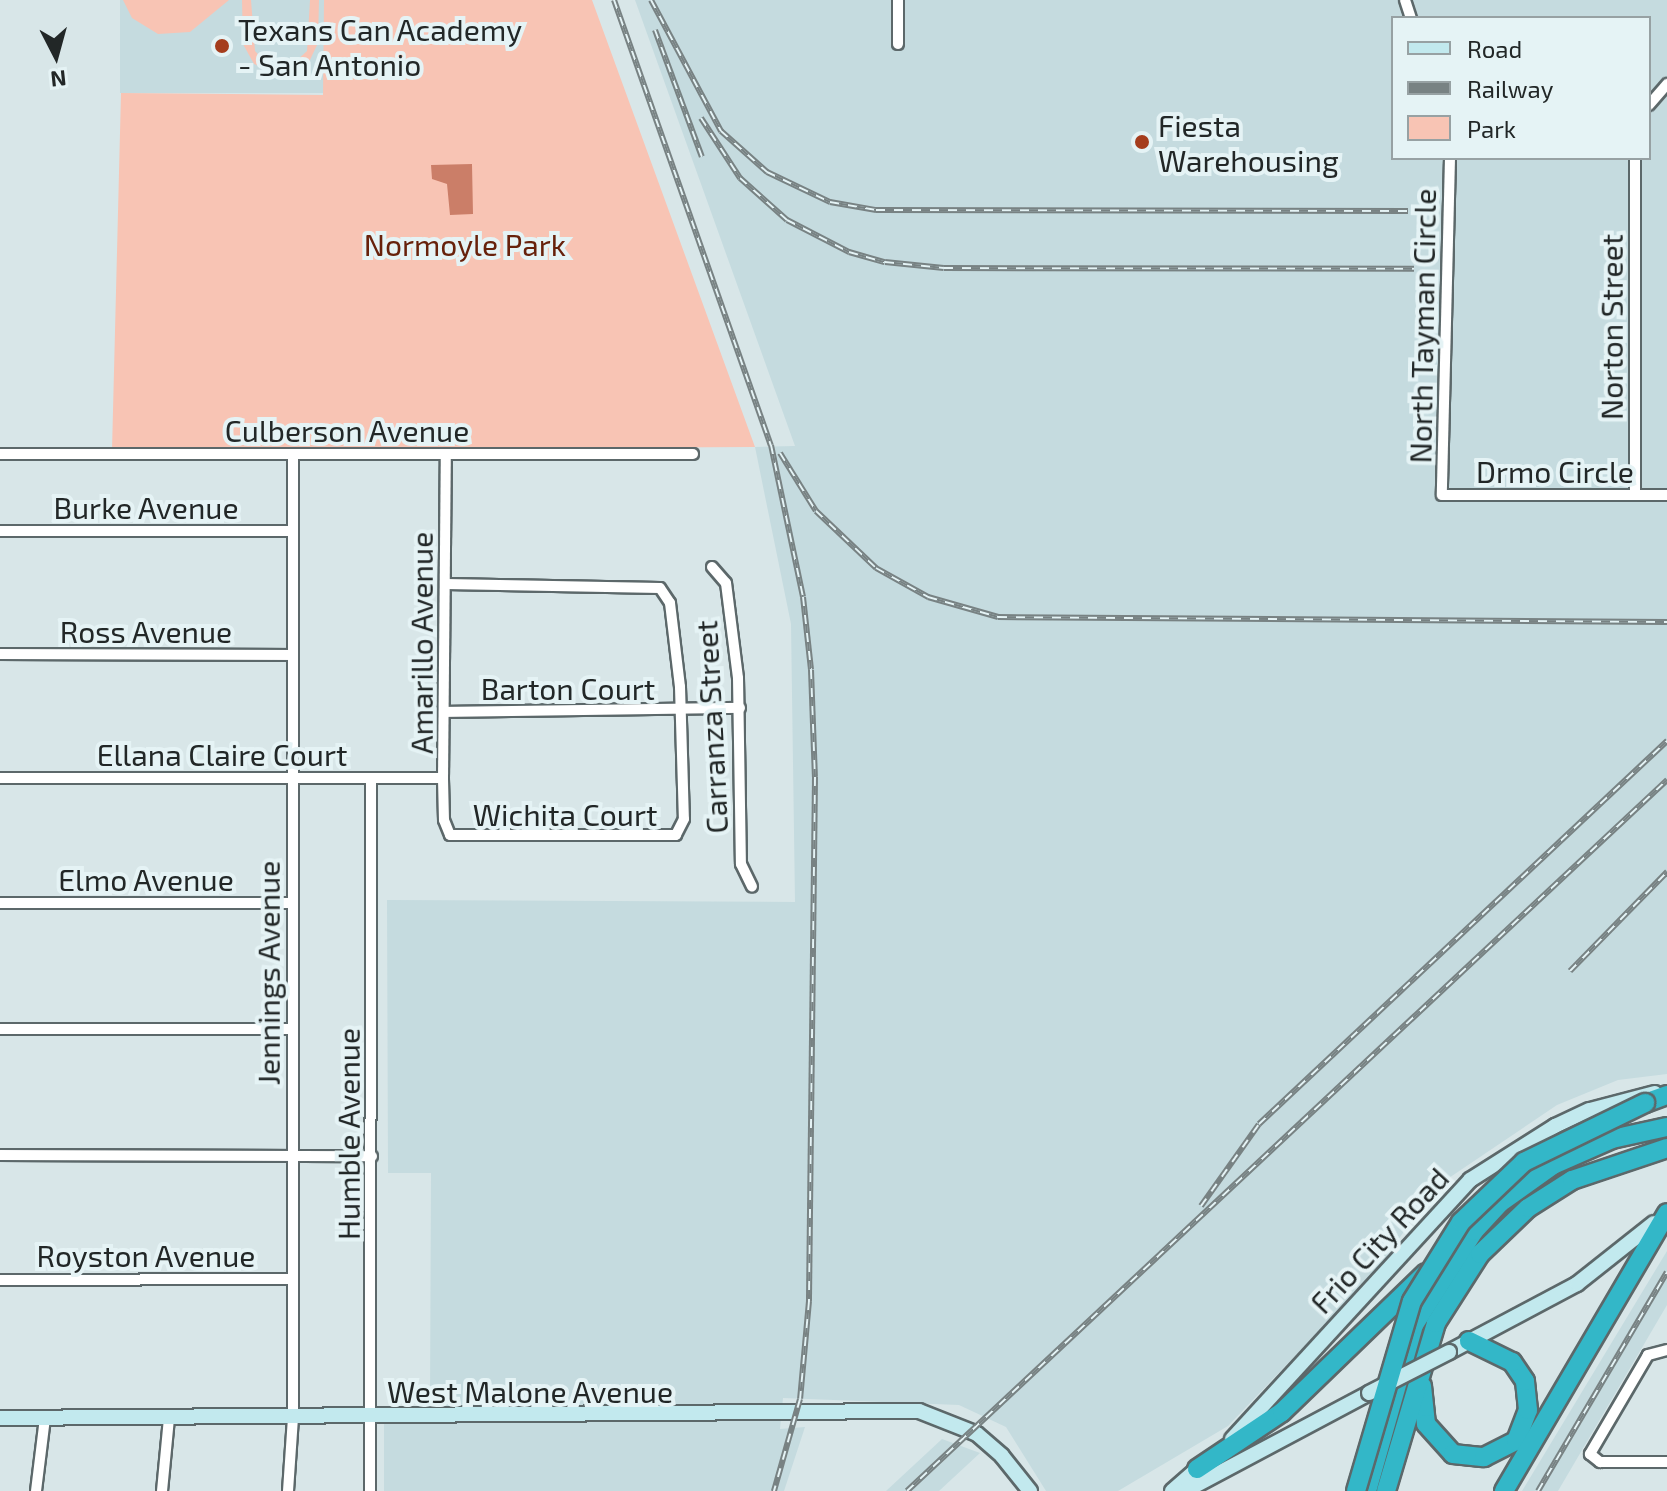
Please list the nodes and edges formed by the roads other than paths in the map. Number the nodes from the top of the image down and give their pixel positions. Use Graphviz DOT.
graph roads {
  1 [pos="898,0"];
  2 [pos="898,44"];
  3 [pos="1667,84"];
  4 [pos="1651,103"];
  5 [pos="1450,160"];
  6 [pos="1635,160"];
  7 [pos="0,454"];
  8 [pos="293,454"];
  9 [pos="693,454"];
  10 [pos="446,455"];
  11 [pos="1442,495"];
  12 [pos="1635,495"];
  13 [pos="1667,495"];
  14 [pos="0,531"];
  15 [pos="293,531"];
  16 [pos="712,567"];
  17 [pos="446,584"];
  18 [pos="0,654"];
  19 [pos="292,655"];
  20 [pos="740,708"];
  21 [pos="445,712"];
  22 [pos="681,712"];
  23 [pos="292,777"];
  24 [pos="0,778"];
  25 [pos="371,778"];
  26 [pos="443,778"];
  27 [pos="448,831"];
  28 [pos="752,887"];
  29 [pos="0,903"];
  30 [pos="292,903"];
  31 [pos="0,1029"];
  32 [pos="292,1029"];
  33 [pos="1667,1093"];
  34 [pos="1667,1127"];
  35 [pos="1667,1148"];
  36 [pos="292,1154"];
  37 [pos="0,1155"];
  38 [pos="372,1156"];
  39 [pos="1667,1207"];
  40 [pos="1667,1213"];
  41 [pos="1474,1231"];
  42 [pos="291,1279"];
  43 [pos="0,1280"];
  44 [pos="1469,1341"];
  45 [pos="1428,1345"];
  46 [pos="1667,1350"];
  47 [pos="293,1417"];
  48 [pos="371,1417"];
  49 [pos="0,1418"];
  50 [pos="45,1418"];
  51 [pos="169,1418"];
  52 [pos="1667,1462"];
  53 [pos="1197,1469"];
  54 [pos="36,1491"];
  55 [pos="162,1491"];
  56 [pos="288,1491"];
  57 [pos="370,1491"];
  58 [pos="1030,1491"];
  59 [pos="1172,1491"];
  60 [pos="1185,1491"];
  61 [pos="1356,1491"];
  62 [pos="1367,1491"];
  63 [pos="1386,1491"];
  64 [pos="1504,1491"];
  1 -- 2 [label="street"];
  3 -- 4 [label="street"];
  5 -- 11 [label="street, North Tayman Circle"];
  6 -- 12 [label="street, Norton Street"];
  7 -- 8 [label="street, Culberson Avenue"];
  8 -- 10 [label="street, Culberson Avenue"];
  8 -- 15 [label="street, Jennings Avenue"];
  9 -- 10 [label="street, Culberson Avenue"];
  10 -- 17 [label="street, Amarillo Avenue"];
  11 -- 12 [label="street, Drmo Circle"];
  12 -- 13 [label="street, Drmo Circle"];
  14 -- 15 [label="street, Burke Avenue"];
  15 -- 19 [label="street, Jennings Avenue"];
  16 -- 20 [label="street, Carranza Street"];
  17 -- 21 [label="street, Amarillo Avenue"];
  17 -- 22 [label="street"];
  18 -- 19 [label="street, Ross Avenue"];
  19 -- 23 [label="street, Jennings Avenue"];
  20 -- 22 [label="street, Barton Court"];
  20 -- 28 [label="street, Carranza Street"];
  21 -- 22 [label="street, Barton Court"];
  21 -- 26 [label="street, Amarillo Avenue"];
  22 -- 27 [label="street, Wichita Court"];
  23 -- 24 [label="street, Ellana Claire Court"];
  23 -- 25 [label="street, Ellana Claire Court"];
  23 -- 30 [label="street, Jennings Avenue"];
  25 -- 26 [label="street, Ellana Claire Court"];
  25 -- 38 [label="street, Humble Avenue"];
  26 -- 27 [label="street, Amarillo Avenue"];
  29 -- 30 [label="street, Elmo Avenue"];
  30 -- 32 [label="street, Jennings Avenue"];
  31 -- 32 [label="street"];
  32 -- 36 [label="street, Jennings Avenue"];
  33 -- 53 [label="main road, Frio City Road"];
  33 -- 61 [label="highway, bridge"];
  34 -- 41 [label="highway"];
  35 -- 45 [label="highway"];
  36 -- 37 [label="street"];
  36 -- 38 [label="street"];
  36 -- 42 [label="street, Jennings Avenue"];
  38 -- 48 [label="street, Humble Avenue"];
  39 -- 44 [label="main road"];
  40 -- 64 [label="highway"];
  41 -- 53 [label="highway"];
  41 -- 62 [label="highway"];
  42 -- 43 [label="street, Royston Avenue"];
  42 -- 47 [label="street, Jennings Avenue"];
  44 -- 45 [label="highway"];
  44 -- 60 [label="main road, bridge"];
  45 -- 63 [label="highway"];
  46 -- 52 [label="street"];
  47 -- 48 [label="main road, West Malone Avenue"];
  47 -- 51 [label="main road, West Malone Avenue"];
  47 -- 56 [label="street, Jennings Avenue"];
  48 -- 57 [label="street, Humble Avenue"];
  48 -- 58 [label="main road, West Malone Avenue"];
  49 -- 50 [label="main road, West Malone Avenue"];
  50 -- 51 [label="main road, West Malone Avenue"];
  50 -- 54 [label="street"];
  51 -- 55 [label="street"];
  53 -- 59 [label="main road, Frio City Road"];
}
